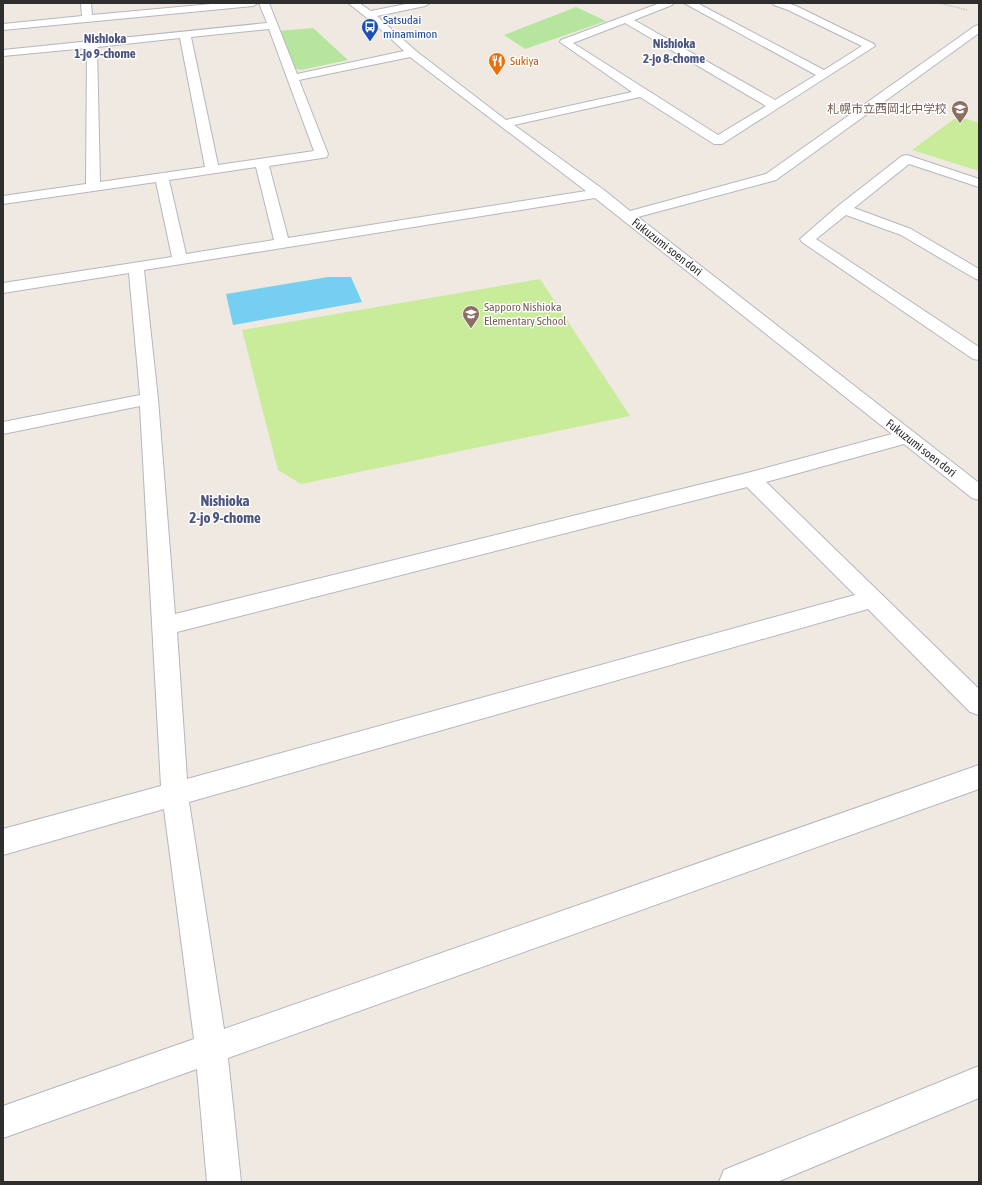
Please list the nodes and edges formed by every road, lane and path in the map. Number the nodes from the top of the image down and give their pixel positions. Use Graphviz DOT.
graph roads {
  1 [pos="86,3"];
  2 [pos="253,3"];
  3 [pos="264,3"];
  4 [pos="353,3"];
  5 [pos="425,3"];
  6 [pos="669,3"];
  7 [pos="689,3"];
  8 [pos="777,3"];
  9 [pos="939,3"];
  10 [pos="181,6"];
  11 [pos="972,12"];
  12 [pos="368,15"];
  13 [pos="87,18"];
  14 [pos="625,19"];
  15 [pos="3,26"];
  16 [pos="272,26"];
  17 [pos="979,28"];
  18 [pos="185,35"];
  19 [pos="92,44"];
  20 [pos="3,53"];
  21 [pos="412,53"];
  22 [pos="824,74"];
  23 [pos="293,78"];
  24 [pos="642,93"];
  25 [pos="774,104"];
  26 [pos="504,124"];
  27 [pos="262,163"];
  28 [pos="212,170"];
  29 [pos="162,177"];
  30 [pos="979,182"];
  31 [pos="93,186"];
  32 [pos="599,194"];
  33 [pos="3,200"];
  34 [pos="843,209"];
  35 [pos="628,216"];
  36 [pos="282,243"];
  37 [pos="180,260"];
  38 [pos="136,267"];
  39 [pos="979,275"];
  40 [pos="3,288"];
  41 [pos="979,355"];
  42 [pos="149,399"];
  43 [pos="3,428"];
  44 [pos="906,437"];
  45 [pos="751,479"];
  46 [pos="979,493"];
  47 [pos="872,599"];
  48 [pos="165,626"];
  49 [pos="979,705"];
  50 [pos="979,777"];
  51 [pos="175,795"];
  52 [pos="3,842"];
  53 [pos="211,1049"];
  54 [pos="979,1082"];
  55 [pos="3,1122"];
  56 [pos="224,1182"];
  57 [pos="736,1182"];
  1 -- 13 [label="street"];
  2 -- 10 [label="street"];
  3 -- 16 [label="street"];
  4 -- 12 [label="street, Fukuzumi soen dori"];
  5 -- 12 [label="street"];
  6 -- 14 [label="street"];
  7 -- 22 [label="street"];
  8 -- 22 [label="street"];
  9 -- 11 [label="path"];
  10 -- 13 [label="street"];
  12 -- 21 [label="street, Fukuzumi soen dori"];
  13 -- 15 [label="street"];
  14 -- 24 [label="street"];
  14 -- 25 [label="street"];
  16 -- 18 [label="street"];
  16 -- 23 [label="street"];
  17 -- 35 [label="street"];
  18 -- 19 [label="street"];
  18 -- 28 [label="street"];
  19 -- 20 [label="street"];
  19 -- 31 [label="street"];
  21 -- 23 [label="street"];
  21 -- 26 [label="street, Fukuzumi soen dori"];
  22 -- 25 [label="street"];
  23 -- 27 [label="street"];
  24 -- 25 [label="street"];
  24 -- 26 [label="street"];
  26 -- 32 [label="street, Fukuzumi soen dori"];
  27 -- 28 [label="street"];
  27 -- 36 [label="street"];
  28 -- 29 [label="street"];
  29 -- 31 [label="street"];
  29 -- 37 [label="street"];
  30 -- 34 [label="street"];
  31 -- 33 [label="street"];
  32 -- 35 [label="street, Fukuzumi soen dori"];
  32 -- 36 [label="street"];
  34 -- 39 [label="street"];
  34 -- 41 [label="street"];
  35 -- 44 [label="street, Fukuzumi soen dori"];
  36 -- 37 [label="street"];
  37 -- 38 [label="street"];
  38 -- 40 [label="street"];
  38 -- 42 [label="street"];
  42 -- 43 [label="street"];
  42 -- 48 [label="street"];
  44 -- 45 [label="street"];
  44 -- 46 [label="street, Fukuzumi soen dori"];
  45 -- 47 [label="street"];
  45 -- 48 [label="street"];
  47 -- 49 [label="street"];
  47 -- 51 [label="street"];
  48 -- 51 [label="street"];
  50 -- 53 [label="street"];
  51 -- 52 [label="street"];
  51 -- 53 [label="street"];
  53 -- 55 [label="street"];
  53 -- 56 [label="street"];
  54 -- 57 [label="street"];
}
